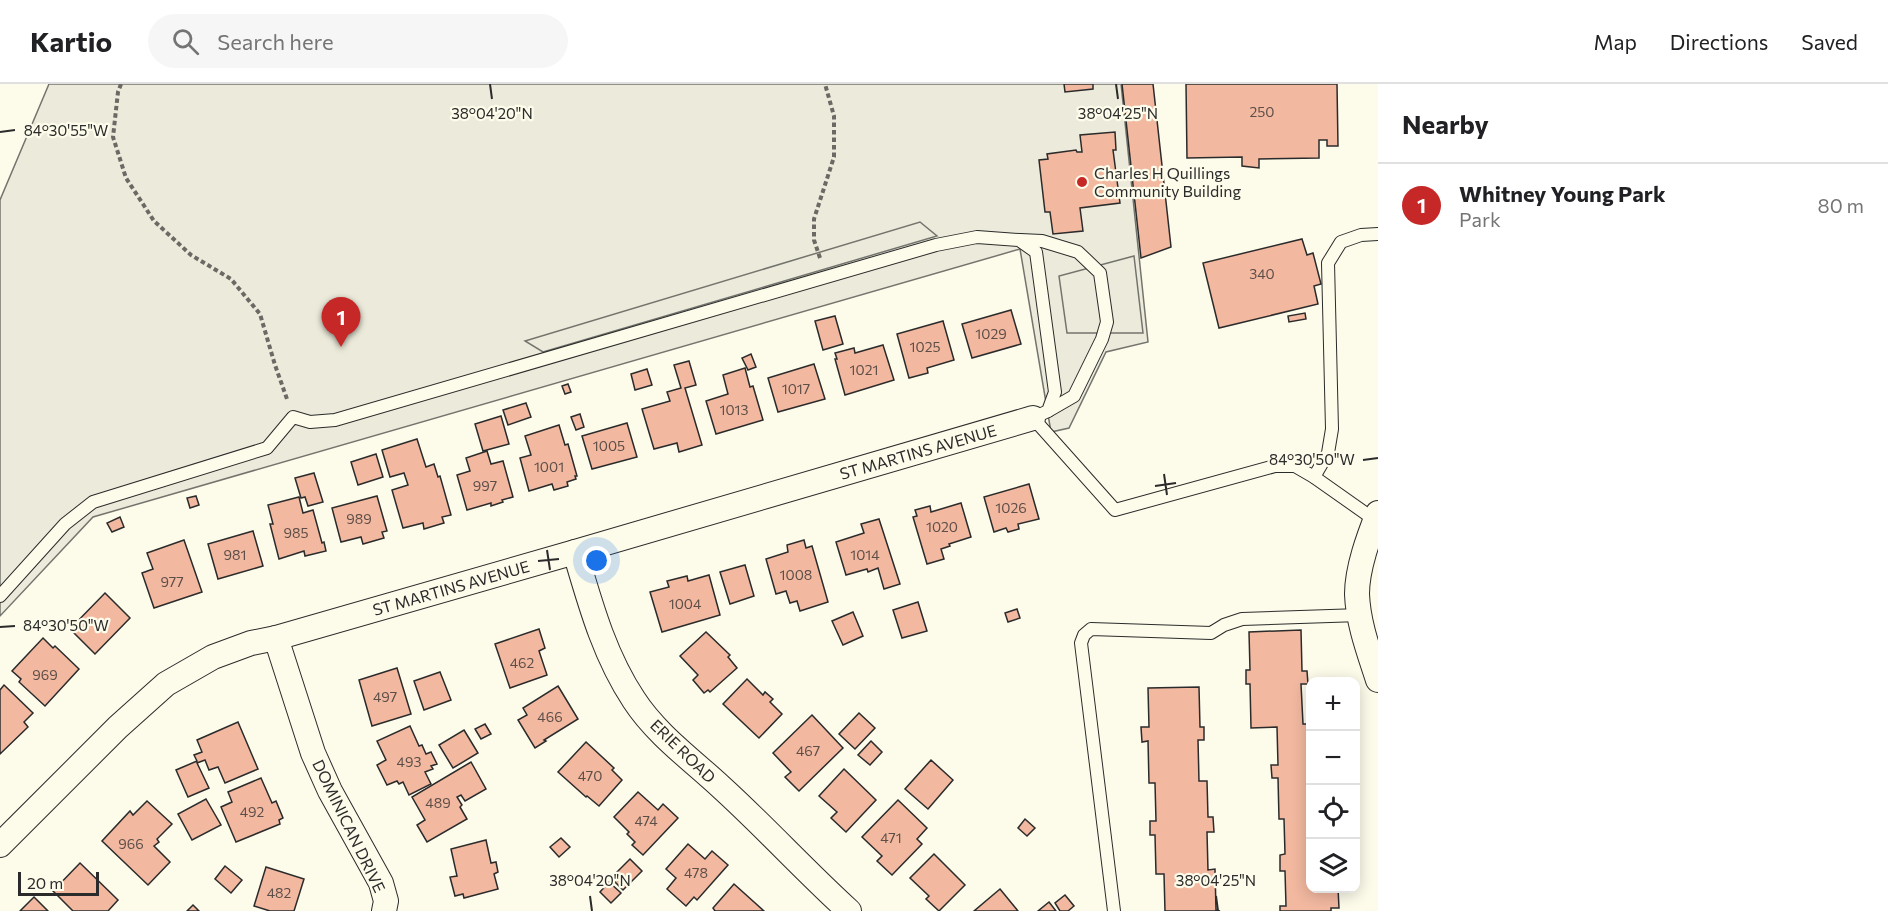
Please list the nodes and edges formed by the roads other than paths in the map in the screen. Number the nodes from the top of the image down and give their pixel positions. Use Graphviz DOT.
graph roads {
  1 [pos="1378,234"];
  2 [pos="1019,240"];
  3 [pos="1040,415"];
  4 [pos="1314,477"];
  5 [pos="1377,517"];
  6 [pos="575,552"];
  7 [pos="0,596"];
  8 [pos="1360,615"];
  9 [pos="276,638"];
  10 [pos="1378,680"];
  11 [pos="0,845"];
  12 [pos="384,911"];
  13 [pos="849,911"];
  14 [pos="1114,911"];
  1 -- 4 [label="lane"];
  2 -- 3 [label="lane"];
  2 -- 3 [label="lane"];
  2 -- 7 [label="lane"];
  3 -- 4 [label="lane"];
  3 -- 6 [label="street, ST MARTINS AVENUE"];
  4 -- 5 [label="lane"];
  5 -- 8 [label="street"];
  6 -- 9 [label="street, ST MARTINS AVENUE"];
  6 -- 13 [label="street, ERIE ROAD"];
  8 -- 10 [label="street"];
  8 -- 14 [label="lane"];
  9 -- 11 [label="street, ST MARTINS AVENUE"];
  9 -- 12 [label="street, DOMINICAN DRIVE"];
}
